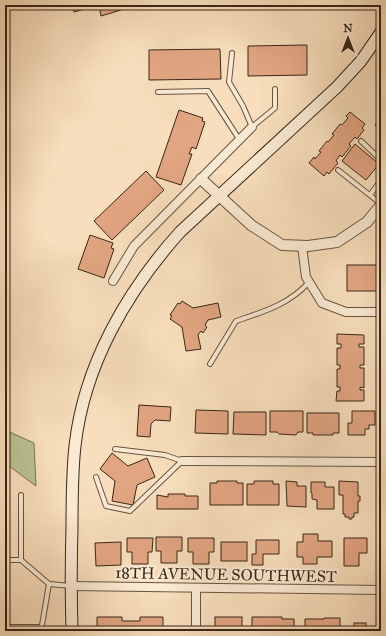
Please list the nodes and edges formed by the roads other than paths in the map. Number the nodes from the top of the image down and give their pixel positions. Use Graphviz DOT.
graph roads {
  1 [pos="381,32"];
  2 [pos="232,53"];
  3 [pos="275,89"];
  4 [pos="158,92"];
  5 [pos="252,127"];
  6 [pos="240,139"];
  7 [pos="361,141"];
  8 [pos="381,160"];
  9 [pos="338,170"];
  10 [pos="201,179"];
  11 [pos="381,180"];
  12 [pos="370,195"];
  13 [pos="220,196"];
  14 [pos="381,204"];
  15 [pos="302,246"];
  16 [pos="113,281"];
  17 [pos="309,282"];
  18 [pos="381,312"];
  19 [pos="210,364"];
  20 [pos="115,448"];
  21 [pos="182,462"];
  22 [pos="381,462"];
  23 [pos="96,477"];
  24 [pos="21,495"];
  25 [pos="5,560"];
  26 [pos="21,560"];
  27 [pos="49,584"];
  28 [pos="71,586"];
  29 [pos="196,588"];
  30 [pos="381,590"];
  31 [pos="5,627"];
  32 [pos="42,629"];
  33 [pos="72,631"];
  34 [pos="196,631"];
  1 -- 13 [label="main road"];
  2 -- 5 [label="lane"];
  3 -- 5 [label="lane"];
  4 -- 6 [label="lane"];
  5 -- 6 [label="street"];
  6 -- 10 [label="street"];
  7 -- 8 [label="lane"];
  9 -- 12 [label="lane"];
  10 -- 13 [label="street"];
  10 -- 16 [label="street"];
  11 -- 12 [label="lane"];
  12 -- 14 [label="lane"];
  13 -- 15 [label="street"];
  13 -- 28 [label="main road"];
  14 -- 15 [label="street"];
  15 -- 17 [label="street"];
  17 -- 18 [label="street"];
  17 -- 19 [label="lane"];
  20 -- 21 [label="lane"];
  21 -- 22 [label="street"];
  21 -- 23 [label="lane"];
  24 -- 26 [label="lane"];
  25 -- 26 [label="lane"];
  26 -- 27 [label="lane"];
  27 -- 28 [label="lane"];
  27 -- 32 [label="lane"];
  28 -- 29 [label="street, 18TH AVENUE SOUTHWEST"];
  28 -- 33 [label="main road"];
  29 -- 30 [label="street, 18TH AVENUE SOUTHWEST"];
  29 -- 34 [label="street"];
  31 -- 32 [label="lane"];
}
